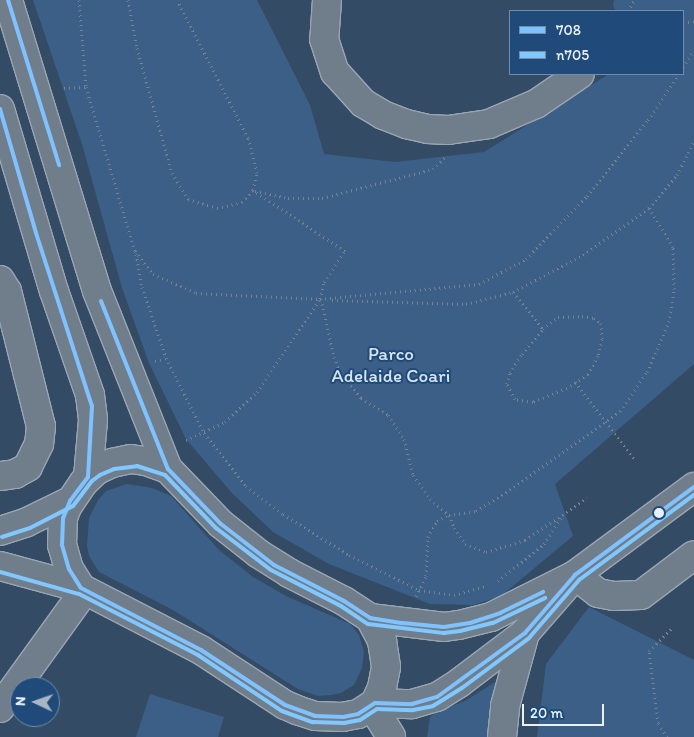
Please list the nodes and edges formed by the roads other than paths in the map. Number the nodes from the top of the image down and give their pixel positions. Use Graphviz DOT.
graph roads {
  1 [pos="8,0"];
  2 [pos="327,0"];
  3 [pos="578,75"];
  4 [pos="0,109"];
  5 [pos="0,280"];
  6 [pos="168,469"];
  7 [pos="0,476"];
  8 [pos="88,477"];
  9 [pos="694,487"];
  10 [pos="70,500"];
  11 [pos="0,531"];
  12 [pos="694,555"];
  13 [pos="0,566"];
  14 [pos="575,575"];
  15 [pos="83,589"];
  16 [pos="370,618"];
  17 [pos="525,633"];
  18 [pos="374,704"];
  19 [pos="285,705"];
  20 [pos="0,708"];
  21 [pos="320,737"];
  22 [pos="390,737"];
  23 [pos="502,737"];
  1 -- 6 [label="street"];
  2 -- 3 [label="street"];
  4 -- 8 [label="street"];
  5 -- 7 [label="street"];
  6 -- 8 [label="street"];
  6 -- 16 [label="street"];
  8 -- 10 [label="street"];
  9 -- 14 [label="street"];
  10 -- 11 [label="street"];
  10 -- 15 [label="street"];
  12 -- 14 [label="street"];
  13 -- 15 [label="street"];
  14 -- 16 [label="street"];
  14 -- 17 [label="street"];
  15 -- 19 [label="street"];
  15 -- 20 [label="street"];
  16 -- 18 [label="street"];
  17 -- 18 [label="street"];
  17 -- 23 [label="street"];
  18 -- 19 [label="street"];
  18 -- 22 [label="street"];
  19 -- 21 [label="street"];
}
